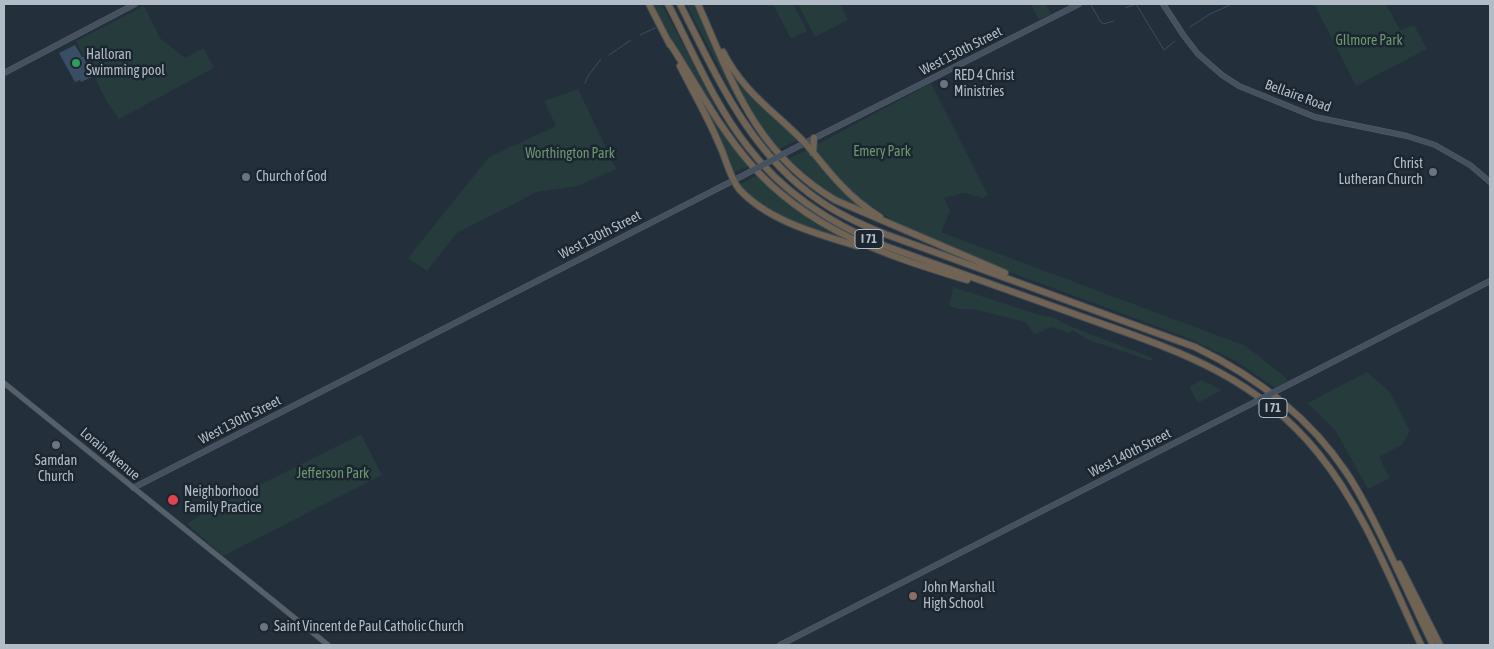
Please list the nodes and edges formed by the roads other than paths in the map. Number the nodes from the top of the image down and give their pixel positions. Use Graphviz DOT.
graph roads {
  1 [pos="135,4"];
  2 [pos="649,4"];
  3 [pos="668,4"];
  4 [pos="680,4"];
  5 [pos="699,4"];
  6 [pos="1079,4"];
  7 [pos="1163,4"];
  8 [pos="669,42"];
  9 [pos="4,73"];
  10 [pos="814,138"];
  11 [pos="805,143"];
  12 [pos="813,153"];
  13 [pos="734,180"];
  14 [pos="1490,182"];
  15 [pos="894,226"];
  16 [pos="883,253"];
  17 [pos="1490,281"];
  18 [pos="1052,294"];
  19 [pos="1033,299"];
  20 [pos="4,384"];
  21 [pos="133,488"];
  22 [pos="1351,501"];
  23 [pos="1378,529"];
  24 [pos="328,645"];
  25 [pos="780,645"];
  26 [pos="1416,645"];
  27 [pos="1421,645"];
  28 [pos="1433,645"];
  29 [pos="1440,645"];
  1 -- 9 [label="main road"];
  2 -- 8 [label="highway"];
  3 -- 19 [label="highway, I 71"];
  4 -- 18 [label="highway, I 71"];
  5 -- 11 [label="highway"];
  5 -- 15 [label="highway"];
  6 -- 10 [label="main road, West 130th Street"];
  7 -- 14 [label="main road, Bellaire Road"];
  8 -- 13 [label="highway"];
  8 -- 16 [label="highway"];
  10 -- 11 [label="main road, West 130th Street"];
  10 -- 12 [label="highway"];
  11 -- 12 [label="highway"];
  11 -- 13 [label="main road, West 130th Street, bridge"];
  12 -- 15 [label="highway"];
  13 -- 16 [label="highway"];
  13 -- 21 [label="main road, West 130th Street"];
  15 -- 18 [label="highway"];
  16 -- 19 [label="highway"];
  17 -- 25 [label="main road, West 140th Street, bridge"];
  18 -- 23 [label="highway, I 71"];
  19 -- 22 [label="highway, I 71"];
  20 -- 21 [label="main road, Lorain Avenue"];
  21 -- 24 [label="main road, Lorain Avenue"];
  22 -- 26 [label="highway"];
  22 -- 27 [label="highway, I 71"];
  23 -- 28 [label="highway, I 71"];
  23 -- 29 [label="highway"];
}
